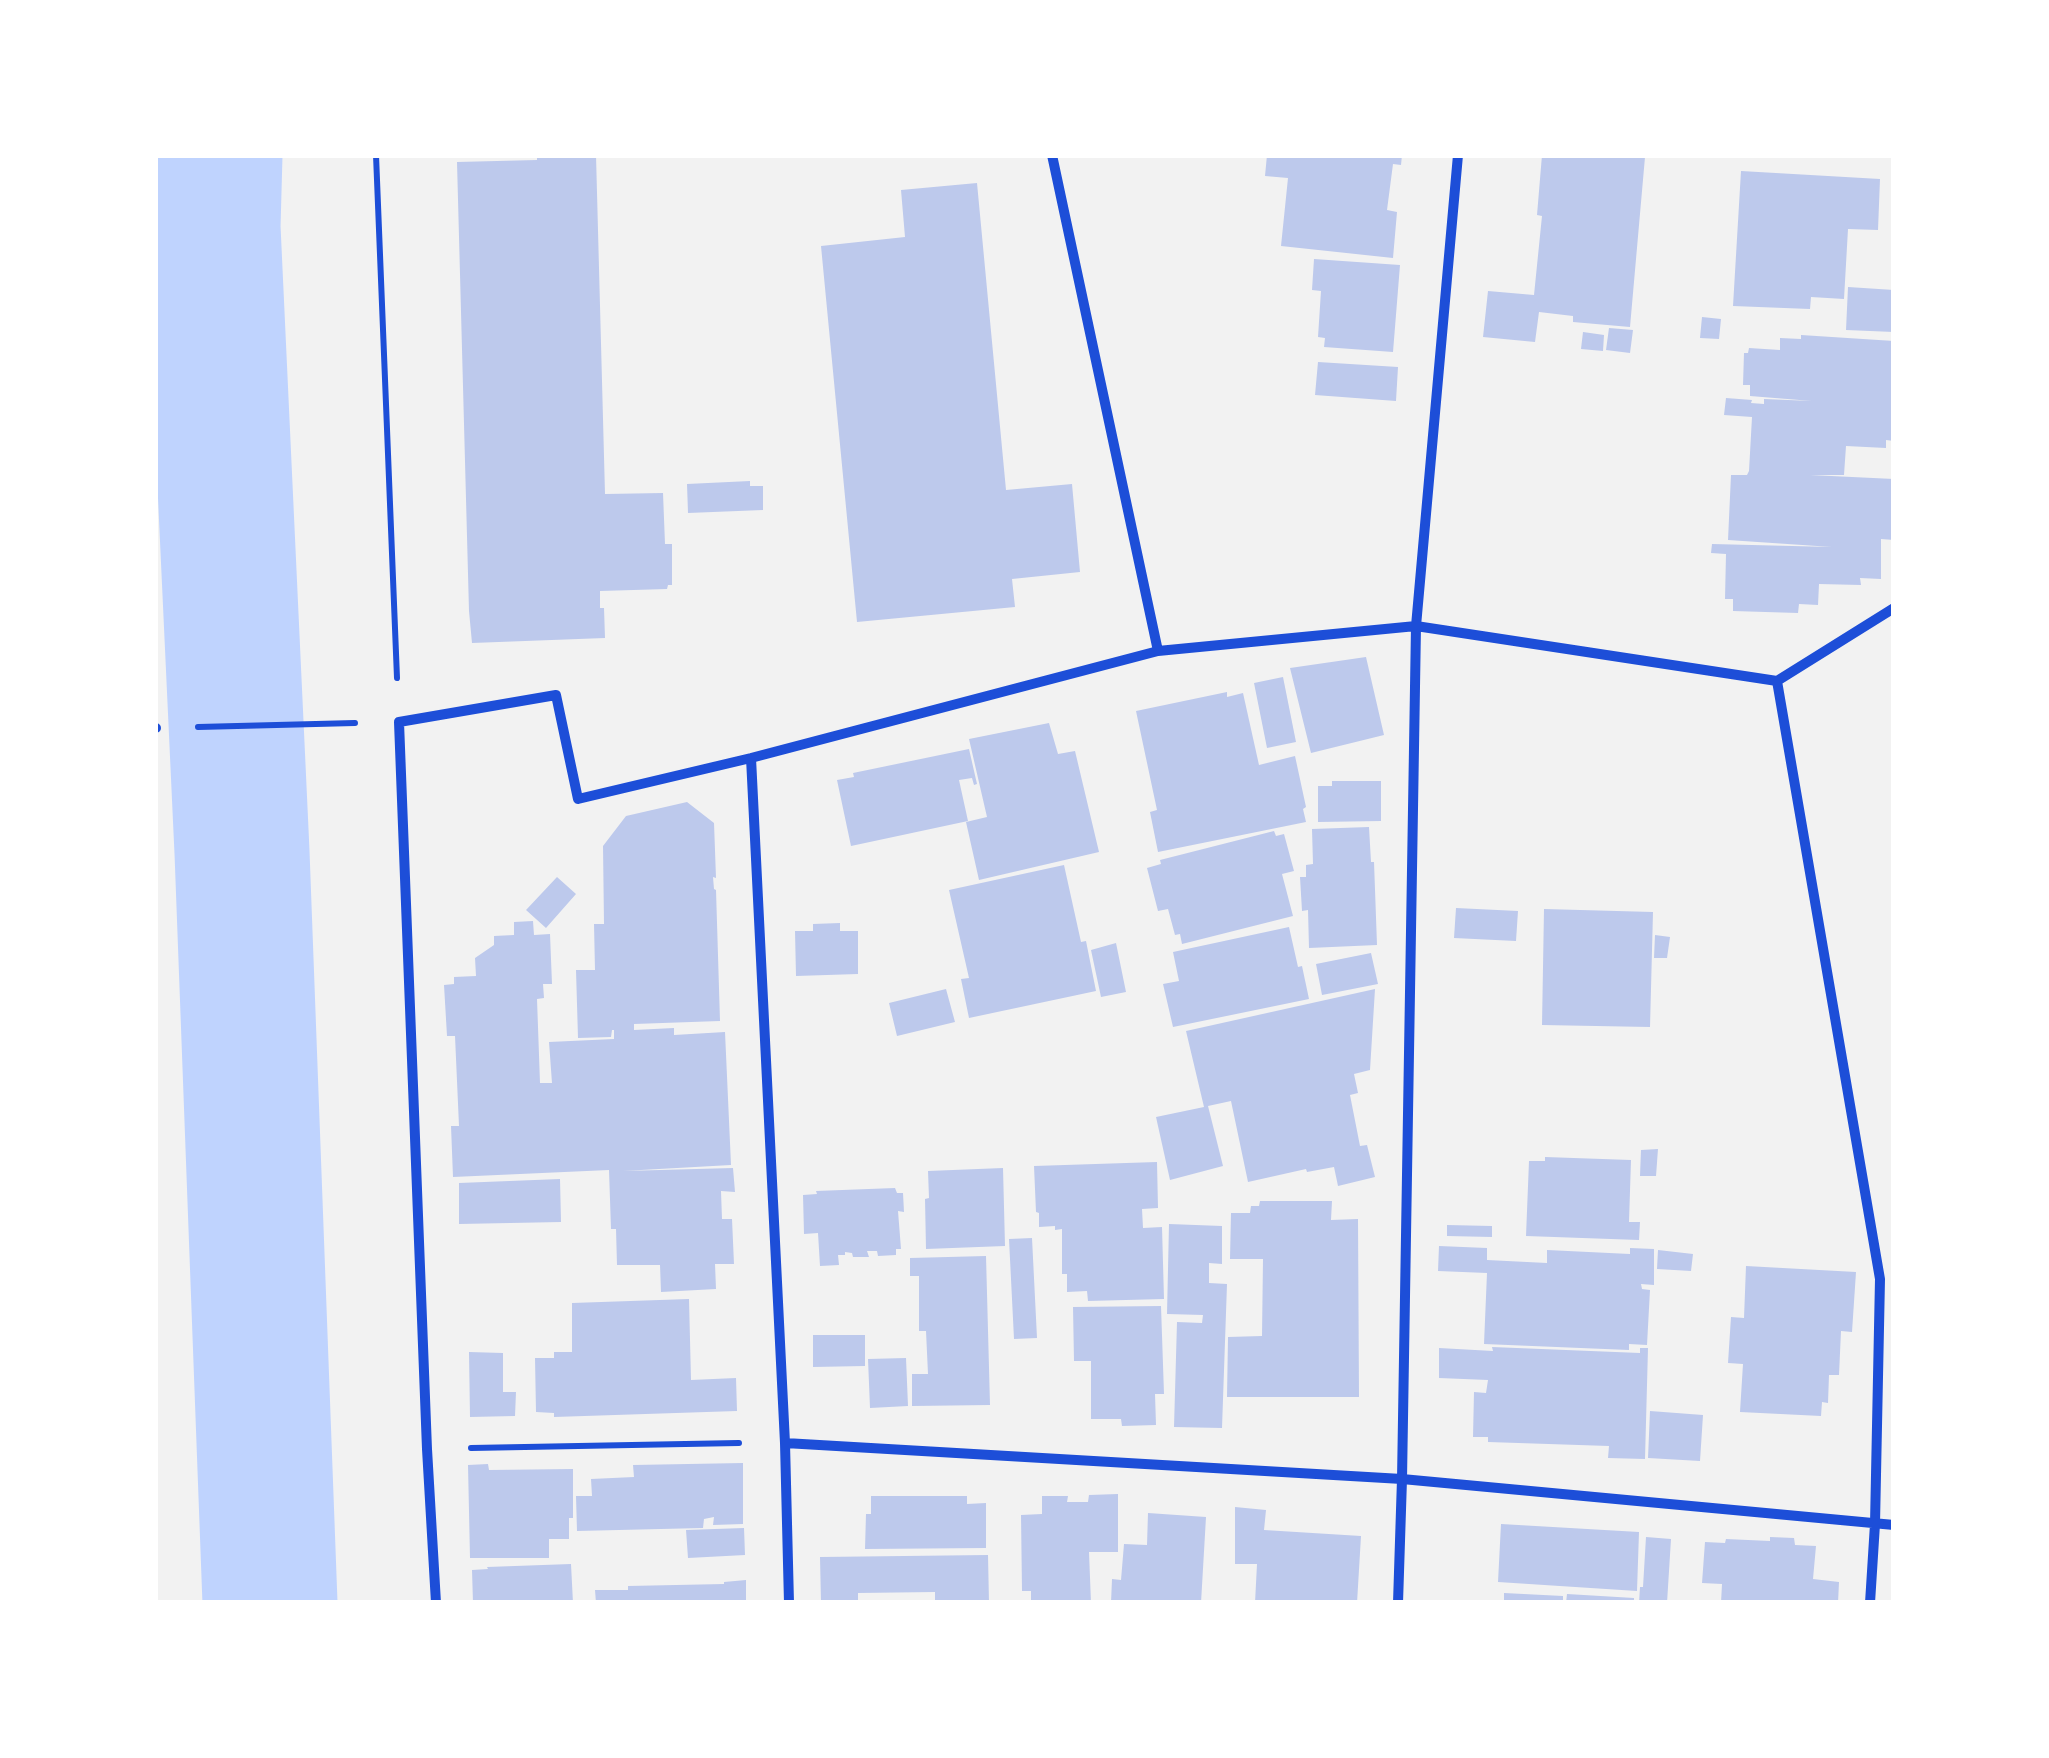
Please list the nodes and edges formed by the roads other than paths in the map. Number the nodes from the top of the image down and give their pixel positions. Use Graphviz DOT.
graph roads {
  1 [pos="1052,155"];
  2 [pos="1458,155"];
  3 [pos="1894,608"];
  4 [pos="1416,626"];
  5 [pos="1158,651"];
  6 [pos="1777,681"];
  7 [pos="751,758"];
  8 [pos="785,1443"];
  9 [pos="1402,1479"];
  10 [pos="1875,1524"];
  11 [pos="1894,1525"];
  12 [pos="436,1603"];
  13 [pos="789,1603"];
  14 [pos="1398,1603"];
  15 [pos="1870,1603"];
  1 -- 5 [label="street"];
  2 -- 4 [label="street"];
  3 -- 6 [label="street"];
  4 -- 5 [label="street"];
  4 -- 6 [label="street"];
  4 -- 9 [label="street"];
  5 -- 7 [label="street"];
  6 -- 10 [label="street"];
  7 -- 8 [label="street"];
  7 -- 12 [label="street"];
  8 -- 9 [label="street"];
  8 -- 13 [label="street"];
  9 -- 10 [label="street"];
  9 -- 14 [label="street"];
  10 -- 11 [label="street"];
  10 -- 15 [label="street"];
}
